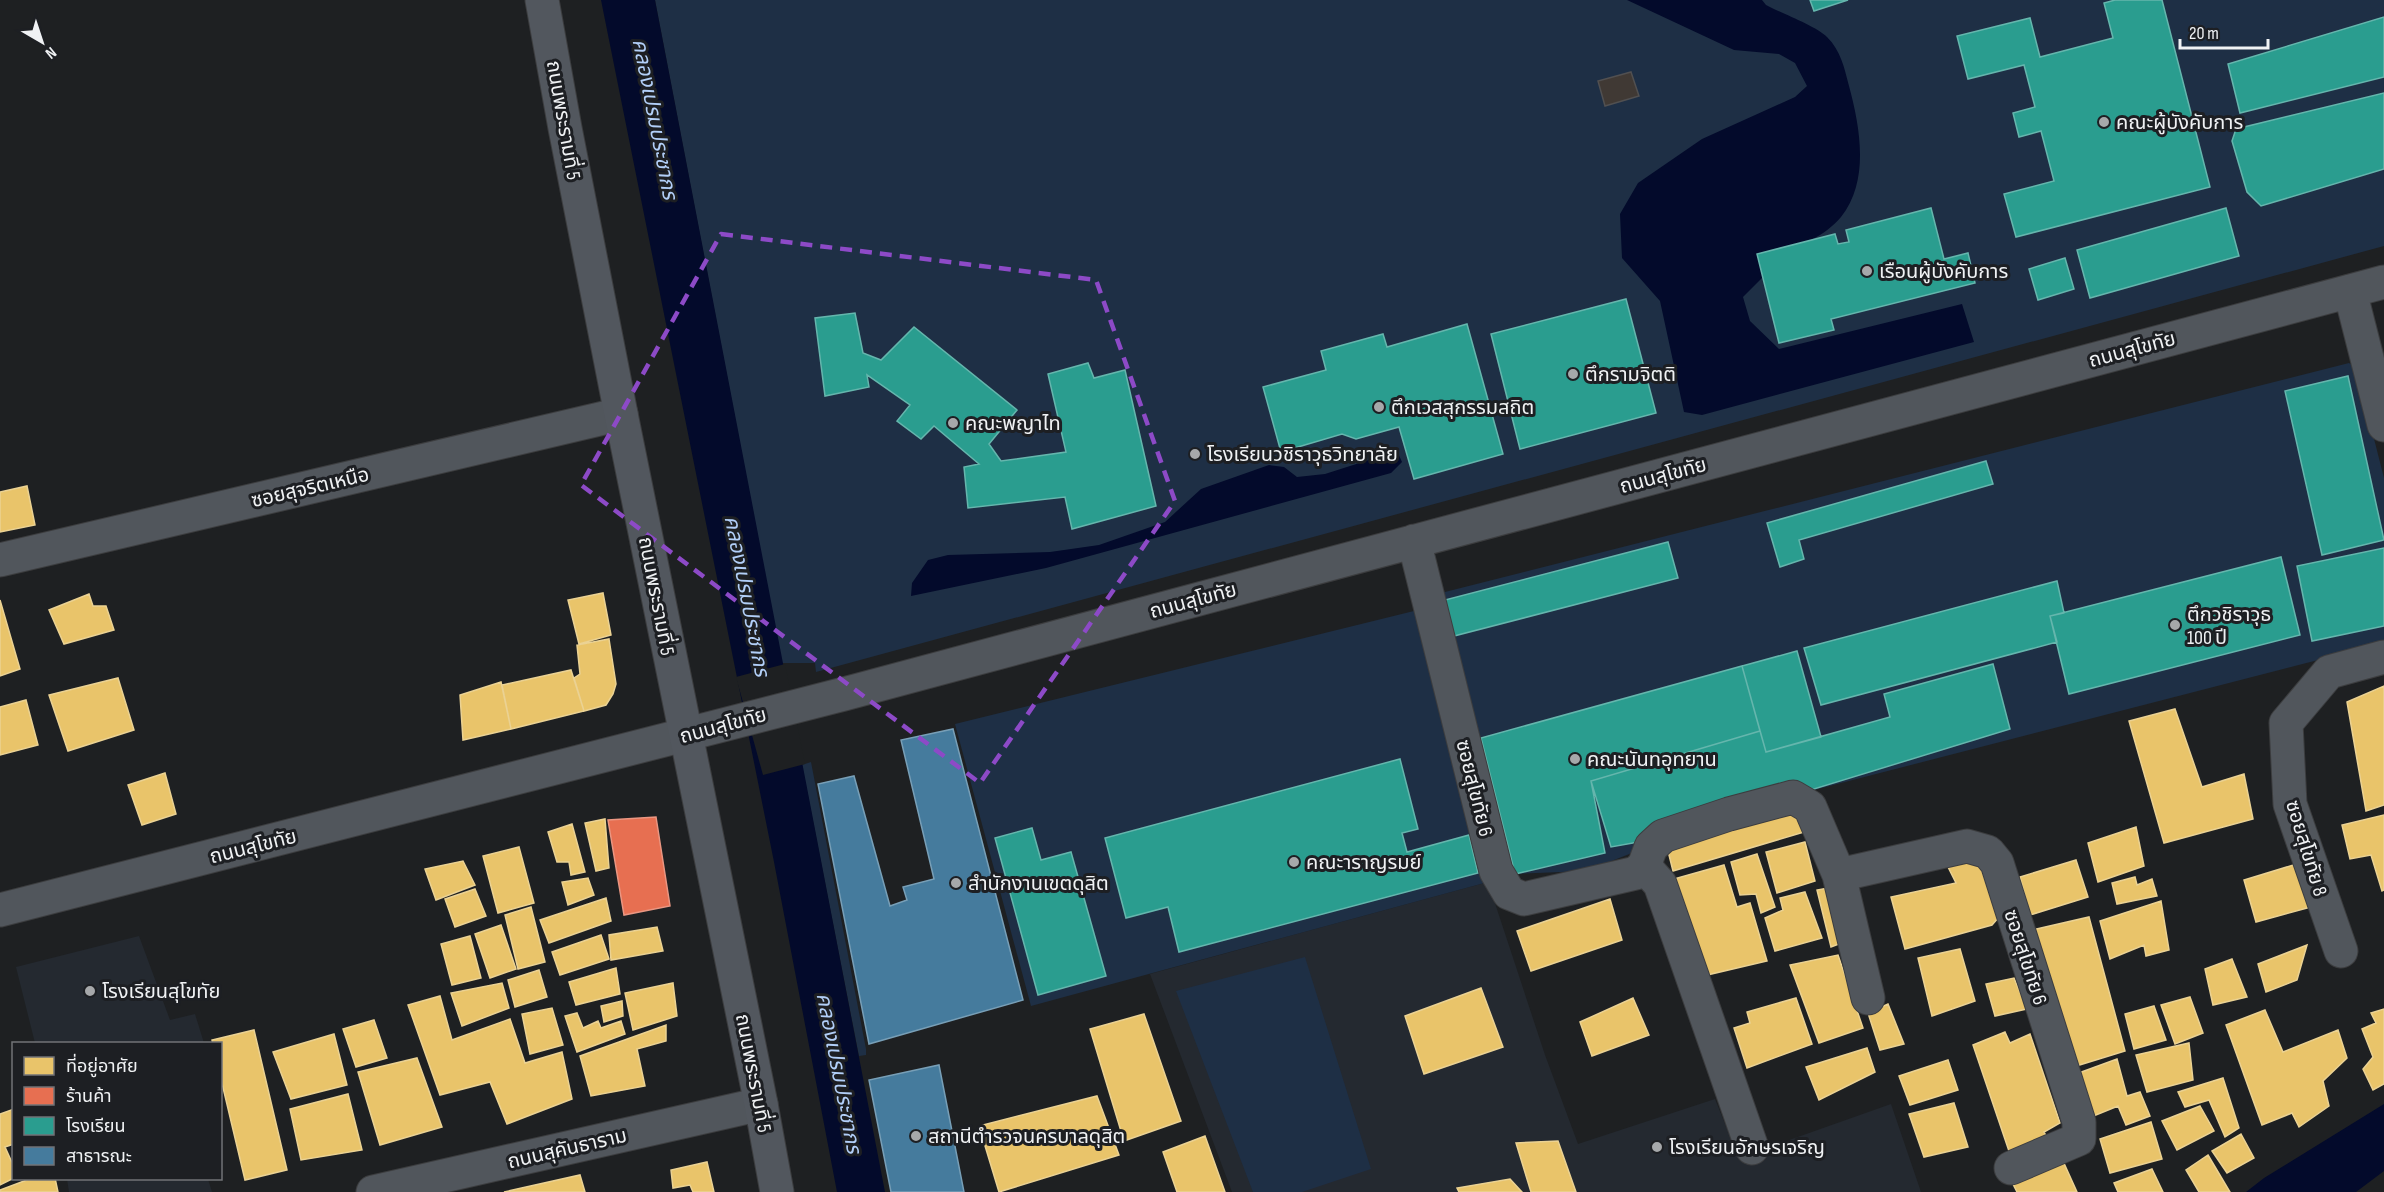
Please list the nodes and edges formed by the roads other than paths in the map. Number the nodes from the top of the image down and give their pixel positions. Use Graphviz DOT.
graph roads {
  1 [pos="542,0"];
  2 [pos="2384,282"];
  3 [pos="2350,291"];
  4 [pos="621,414"];
  5 [pos="2384,425"];
  6 [pos="1414,542"];
  7 [pos="0,560"];
  8 [pos="2384,657"];
  9 [pos="685,735"];
  10 [pos="1644,866"];
  11 [pos="1839,875"];
  12 [pos="0,910"];
  13 [pos="2340,951"];
  14 [pos="1868,998"];
  15 [pos="761,1104"];
  16 [pos="1752,1148"];
  17 [pos="2011,1168"];
  18 [pos="373,1192"];
  19 [pos="777,1192"];
  1 -- 4 [label="main road, ถนนพระรามที่ 5"];
  2 -- 3 [label="street, ถนนสุโขทัย"];
  3 -- 5 [label="street"];
  3 -- 6 [label="street, ถนนสุโขทัย"];
  4 -- 7 [label="street, ซอยสุจริตเหนือ"];
  4 -- 9 [label="main road, ถนนพระรามที่ 5"];
  6 -- 9 [label="street, ถนนสุโขทัย"];
  6 -- 10 [label="street, ซอยสุโขทัย 6"];
  8 -- 13 [label="street, ซอยสุโขทัย 8"];
  9 -- 12 [label="street, ถนนสุโขทัย"];
  9 -- 15 [label="main road, ถนนพระรามที่ 5"];
  10 -- 11 [label="street"];
  10 -- 16 [label="street"];
  11 -- 14 [label="street"];
  11 -- 17 [label="street, ซอยสุโขทัย 6"];
  15 -- 18 [label="street, ถนนสุคันธาราม"];
  15 -- 19 [label="main road, ถนนพระรามที่ 5"];
}
